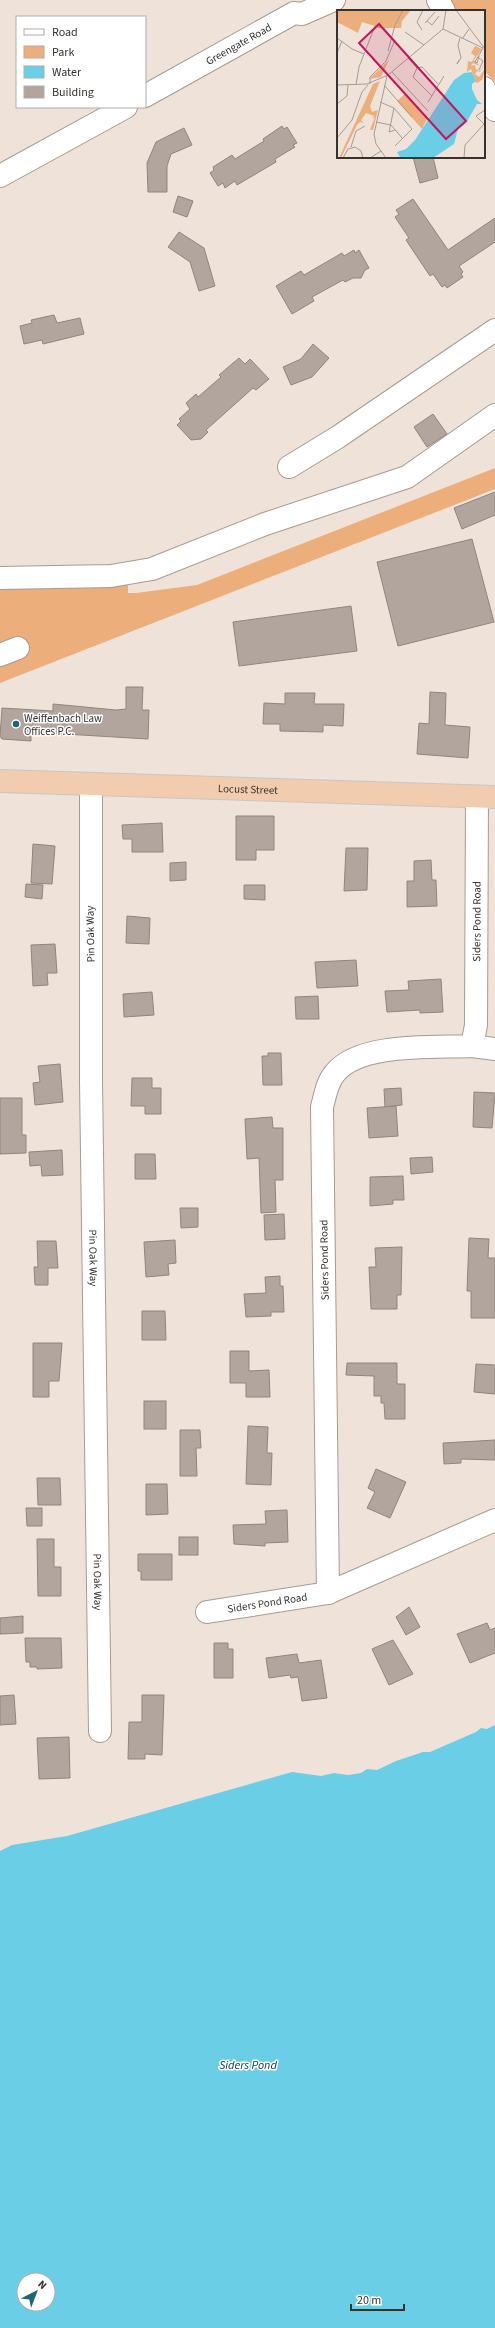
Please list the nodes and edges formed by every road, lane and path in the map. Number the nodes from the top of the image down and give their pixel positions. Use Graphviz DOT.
graph roads {
  1 [pos="334,0"];
  2 [pos="438,0"];
  3 [pos="443,10"];
  4 [pos="485,90"];
  5 [pos="146,95"];
  6 [pos="124,108"];
  7 [pos="495,110"];
  8 [pos="0,176"];
  9 [pos="495,330"];
  10 [pos="495,415"];
  11 [pos="289,467"];
  12 [pos="0,578"];
  13 [pos="0,781"];
  14 [pos="91,785"];
  15 [pos="486,797"];
  16 [pos="472,1046"];
  17 [pos="495,1049"];
  18 [pos="495,1520"];
  19 [pos="328,1593"];
  20 [pos="207,1612"];
  21 [pos="100,1731"];
  1 -- 5 [label="street, Greengate Road"];
  2 -- 3 [label="street"];
  4 -- 7 [label="street"];
  6 -- 8 [label="street"];
  9 -- 11 [label="street"];
  10 -- 12 [label="street"];
  13 -- 14 [label="highway, Locust Street"];
  14 -- 15 [label="highway, Locust Street"];
  14 -- 21 [label="street, Pin Oak Way"];
  15 -- 16 [label="street, Siders Pond Road"];
  16 -- 17 [label="street, Siders Pond Road"];
  16 -- 19 [label="street, Siders Pond Road"];
  18 -- 19 [label="street, Siders Pond Road"];
  19 -- 20 [label="street, Siders Pond Road"];
}
